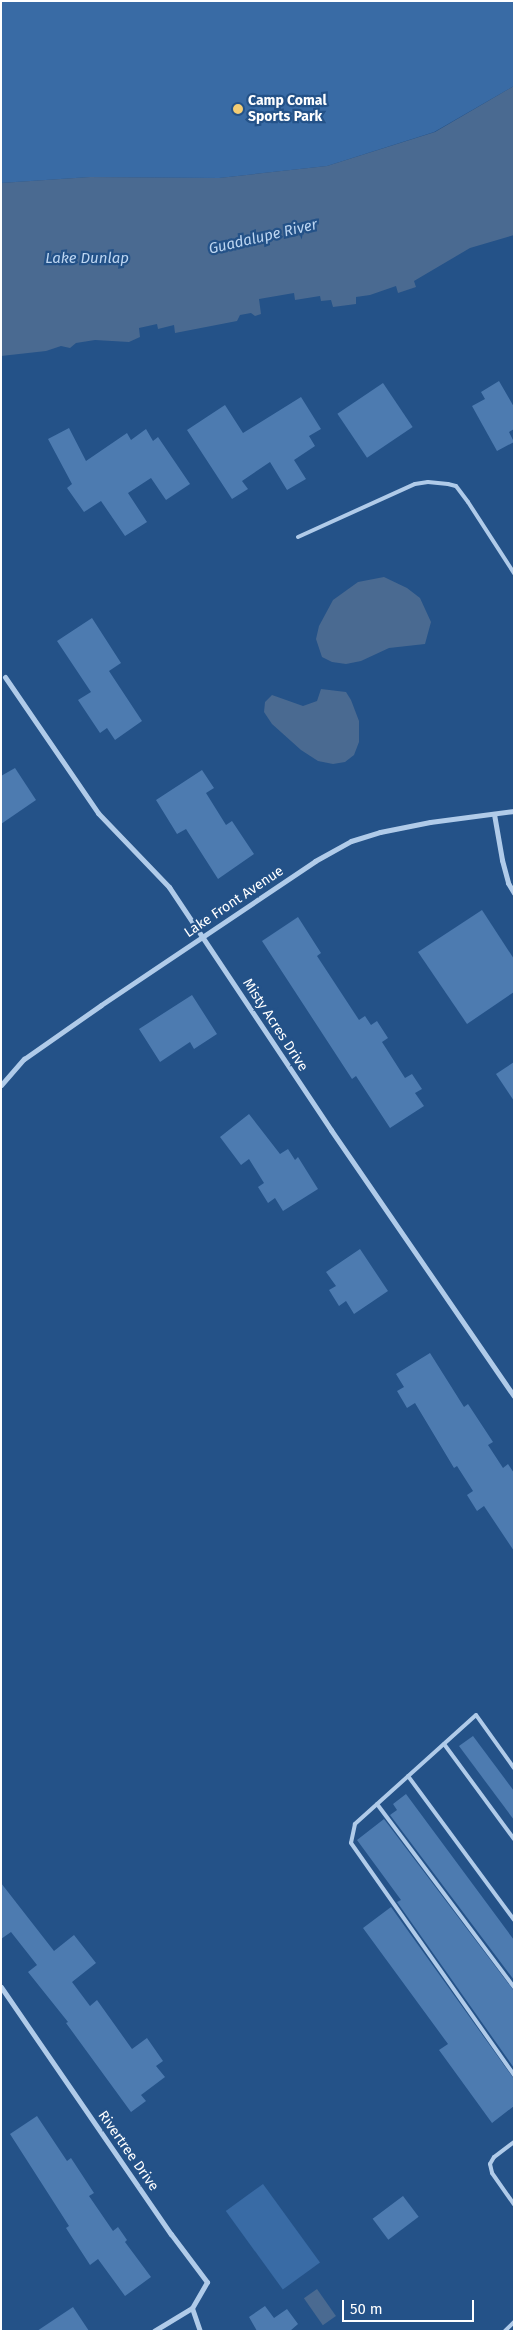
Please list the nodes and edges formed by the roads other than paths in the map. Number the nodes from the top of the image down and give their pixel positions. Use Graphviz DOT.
graph roads {
  1 [pos="298,537"];
  2 [pos="514,573"];
  3 [pos="5,677"];
  4 [pos="514,811"];
  5 [pos="494,814"];
  6 [pos="514,892"];
  7 [pos="203,936"];
  8 [pos="1,1085"];
  9 [pos="514,1396"];
  10 [pos="444,1744"];
  11 [pos="514,1768"];
  12 [pos="408,1776"];
  13 [pos="377,1804"];
  14 [pos="514,1840"];
  15 [pos="514,1920"];
  16 [pos="1,1987"];
  17 [pos="514,1987"];
  18 [pos="514,2075"];
  19 [pos="514,2142"];
  20 [pos="514,2204"];
  21 [pos="192,2308"];
  22 [pos="514,2322"];
  23 [pos="154,2331"];
  24 [pos="200,2331"];
  25 [pos="504,2331"];
  1 -- 2 [label="lane"];
  3 -- 7 [label="street, Misty Acres Drive"];
  4 -- 5 [label="street, Lake Front Avenue"];
  5 -- 6 [label="street"];
  5 -- 7 [label="street, Lake Front Avenue"];
  7 -- 8 [label="street, Lake Front Avenue"];
  7 -- 9 [label="street, Misty Acres Drive"];
  10 -- 11 [label="lane"];
  10 -- 12 [label="lane"];
  10 -- 14 [label="lane"];
  12 -- 13 [label="lane"];
  12 -- 15 [label="lane"];
  13 -- 17 [label="lane"];
  13 -- 18 [label="lane"];
  16 -- 21 [label="street, Rivertree Drive"];
  19 -- 20 [label="lane"];
  21 -- 23 [label="street"];
  21 -- 24 [label="street"];
  22 -- 25 [label="lane"];
}
